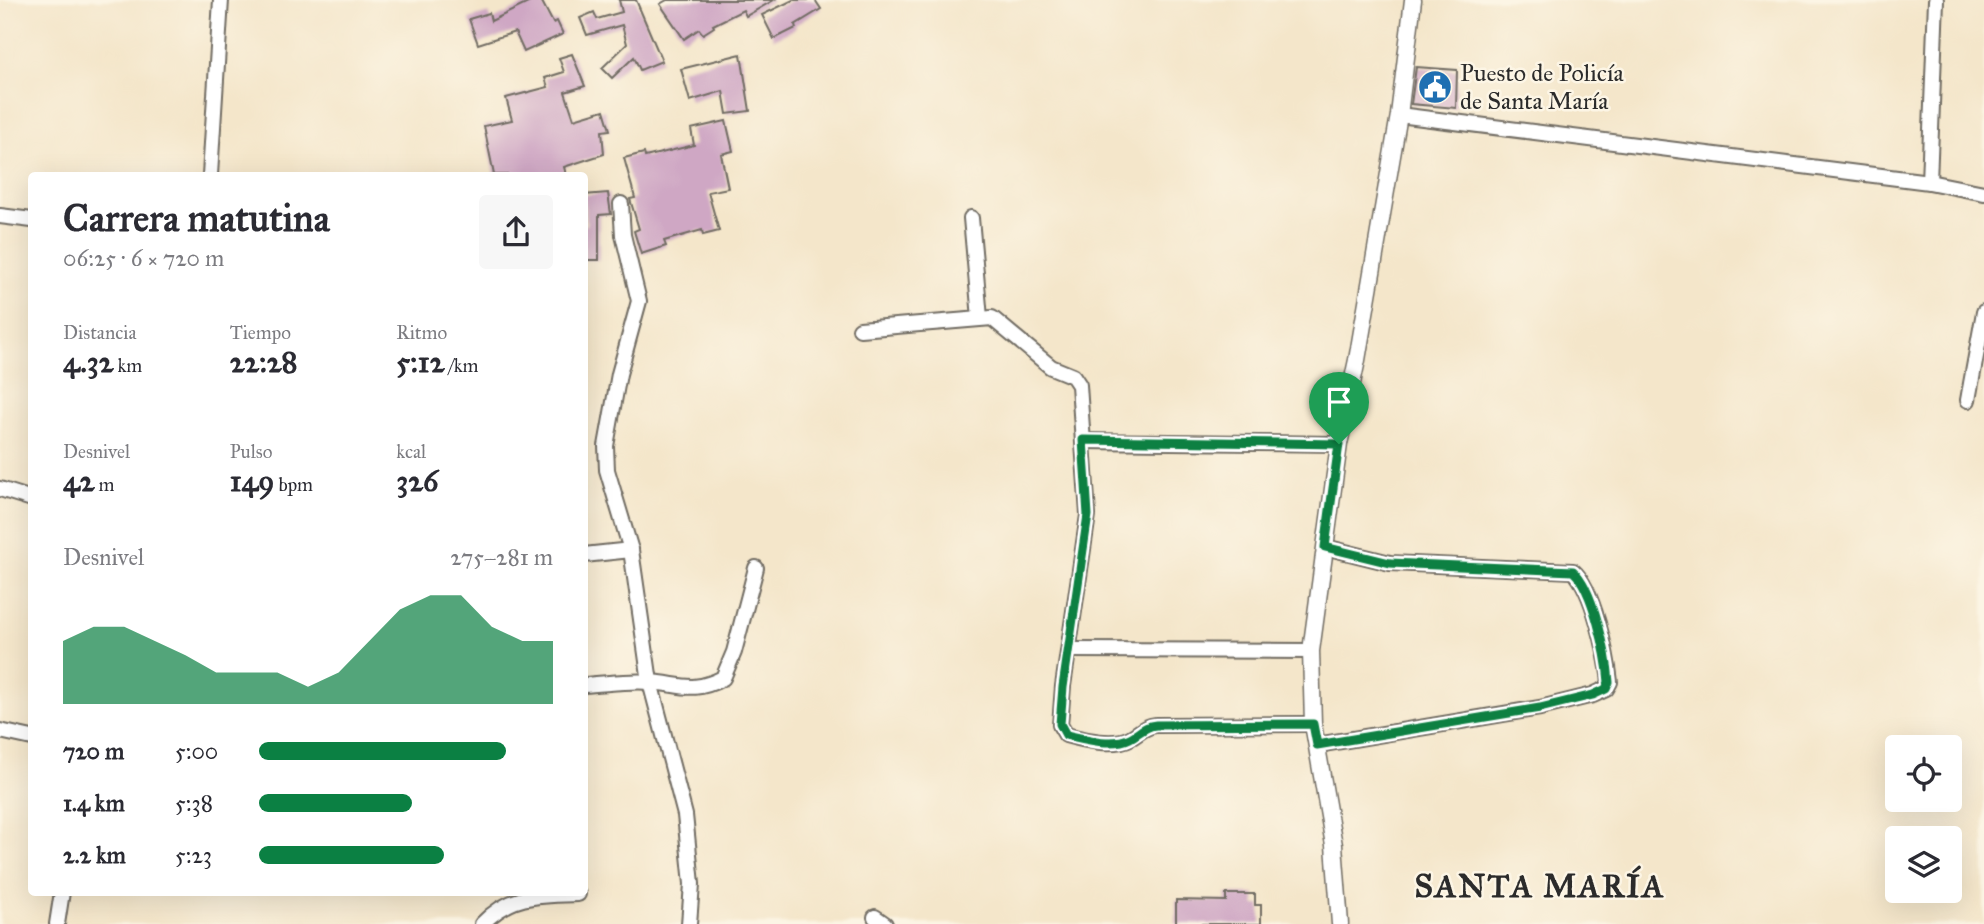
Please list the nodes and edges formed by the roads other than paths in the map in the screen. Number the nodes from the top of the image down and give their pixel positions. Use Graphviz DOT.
graph roads {
  1 [pos="221,0"];
  2 [pos="1413,0"];
  3 [pos="1936,0"];
  4 [pos="1399,115"];
  5 [pos="210,172"];
  6 [pos="1929,182"];
  7 [pos="1984,193"];
  8 [pos="621,204"];
  9 [pos="0,216"];
  10 [pos="971,218"];
  11 [pos="28,220"];
  12 [pos="1984,312"];
  13 [pos="980,318"];
  14 [pos="860,329"];
  15 [pos="1968,400"];
  16 [pos="1083,440"];
  17 [pos="1339,444"];
  18 [pos="0,489"];
  19 [pos="28,498"];
  20 [pos="1325,547"];
  21 [pos="631,550"];
  22 [pos="588,555"];
  23 [pos="756,568"];
  24 [pos="1070,650"];
  25 [pos="1311,651"];
  26 [pos="650,682"];
  27 [pos="588,685"];
  28 [pos="1313,724"];
  29 [pos="0,731"];
  30 [pos="28,737"];
  31 [pos="1317,745"];
  32 [pos="61,896"];
  33 [pos="531,896"];
  34 [pos="57,924"];
  35 [pos="482,924"];
  36 [pos="689,924"];
  37 [pos="1340,924"];
  1 -- 5 [label="street"];
  2 -- 4 [label="street"];
  3 -- 6 [label="street"];
  4 -- 6 [label="street"];
  4 -- 17 [label="street"];
  6 -- 7 [label="street"];
  8 -- 21 [label="street"];
  9 -- 11 [label="street"];
  10 -- 13 [label="street"];
  12 -- 15 [label="street"];
  13 -- 14 [label="street"];
  13 -- 16 [label="street"];
  16 -- 17 [label="street"];
  16 -- 24 [label="street"];
  17 -- 20 [label="street"];
  18 -- 19 [label="street"];
  20 -- 25 [label="street"];
  20 -- 31 [label="street"];
  21 -- 22 [label="street"];
  21 -- 26 [label="street"];
  23 -- 26 [label="street"];
  24 -- 25 [label="street"];
  24 -- 28 [label="street"];
  25 -- 28 [label="street"];
  26 -- 27 [label="street"];
  26 -- 36 [label="street"];
  28 -- 31 [label="street"];
  29 -- 30 [label="street"];
  31 -- 37 [label="street"];
  32 -- 34 [label="street"];
  33 -- 35 [label="street"];
}
